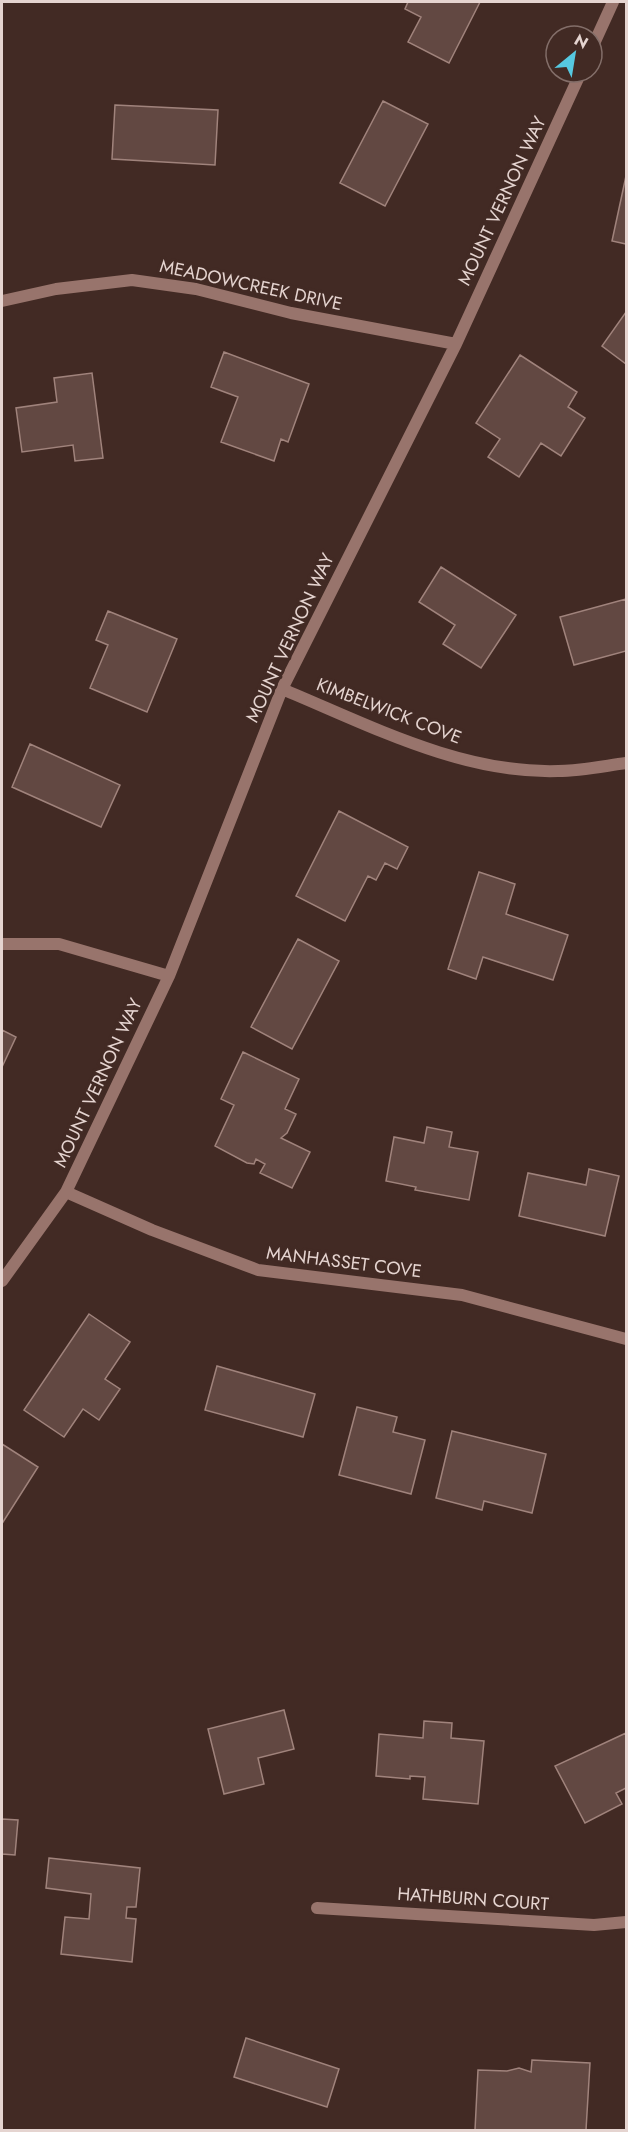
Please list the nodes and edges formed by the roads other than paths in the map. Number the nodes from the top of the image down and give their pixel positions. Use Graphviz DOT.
graph roads {
  1 [pos="613,2"];
  2 [pos="603,24"];
  3 [pos="575,84"];
  4 [pos="2,301"];
  5 [pos="456,344"];
  6 [pos="282,689"];
  7 [pos="627,763"];
  8 [pos="2,944"];
  9 [pos="169,976"];
  10 [pos="66,1192"];
  11 [pos="2,1281"];
  12 [pos="627,1339"];
  13 [pos="317,1908"];
  14 [pos="627,1922"];
  1 -- 2 [label="street"];
  3 -- 5 [label="street, MOUNT VERNON WAY"];
  4 -- 5 [label="street, MEADOWCREEK DRIVE"];
  5 -- 6 [label="street, MOUNT VERNON WAY"];
  6 -- 7 [label="street, KIMBELWICK COVE"];
  6 -- 9 [label="street, MOUNT VERNON WAY"];
  8 -- 9 [label="street"];
  9 -- 10 [label="street, MOUNT VERNON WAY"];
  10 -- 11 [label="street, MOUNT VERNON WAY"];
  10 -- 12 [label="street, MANHASSET COVE"];
  13 -- 14 [label="street, HATHBURN COURT"];
}
